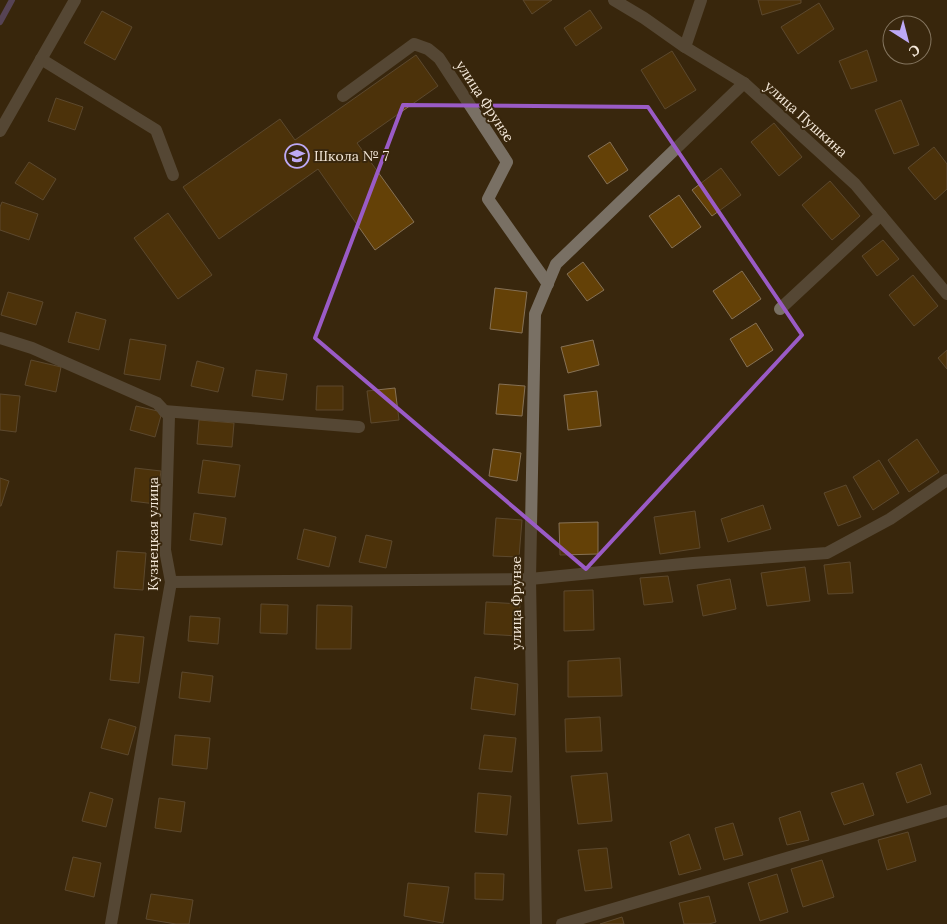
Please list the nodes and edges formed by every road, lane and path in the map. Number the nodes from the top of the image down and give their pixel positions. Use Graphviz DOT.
graph roads {
  1 [pos="75,0"];
  2 [pos="614,0"];
  3 [pos="701,0"];
  4 [pos="685,47"];
  5 [pos="41,60"];
  6 [pos="744,83"];
  7 [pos="343,96"];
  8 [pos="0,131"];
  9 [pos="173,174"];
  10 [pos="881,215"];
  11 [pos="548,284"];
  12 [pos="947,294"];
  13 [pos="780,309"];
  14 [pos="0,338"];
  15 [pos="164,411"];
  16 [pos="359,427"];
  17 [pos="947,480"];
  18 [pos="530,579"];
  19 [pos="171,582"];
  20 [pos="947,811"];
  21 [pos="111,924"];
  22 [pos="536,924"];
  23 [pos="562,924"];
  1 -- 5 [label="street"];
  2 -- 4 [label="street, улица Пушкина"];
  3 -- 4 [label="street"];
  4 -- 6 [label="street, улица Пушкина"];
  5 -- 8 [label="street"];
  5 -- 9 [label="street"];
  6 -- 10 [label="street, улица Пушкина"];
  6 -- 11 [label="street, улица Фрунзе"];
  7 -- 11 [label="street, улица Фрунзе"];
  10 -- 12 [label="street, улица Пушкина"];
  10 -- 13 [label="street"];
  11 -- 18 [label="street, улица Фрунзе"];
  14 -- 15 [label="street"];
  15 -- 16 [label="street"];
  15 -- 19 [label="street, Кузнецкая улица"];
  17 -- 18 [label="street"];
  18 -- 19 [label="street"];
  18 -- 22 [label="street, улица Фрунзе"];
  19 -- 21 [label="street, Кузнецкая улица"];
  20 -- 23 [label="street"];
}
